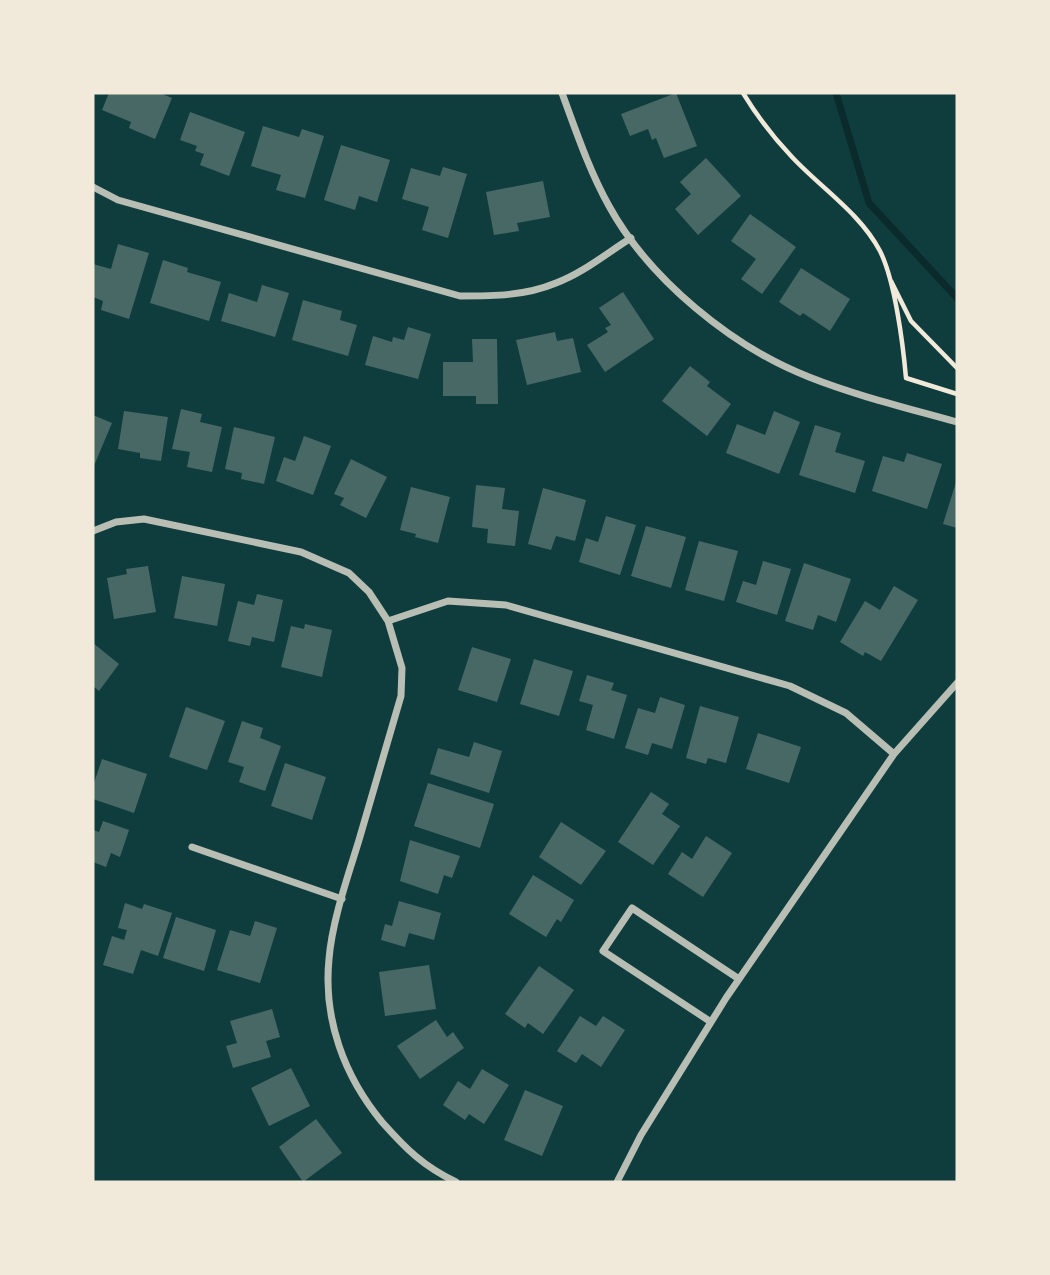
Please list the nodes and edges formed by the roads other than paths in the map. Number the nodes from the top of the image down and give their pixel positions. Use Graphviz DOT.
graph roads {
  1 [pos="562,93"];
  2 [pos="93,187"];
  3 [pos="631,238"];
  4 [pos="957,422"];
  5 [pos="93,531"];
  6 [pos="388,621"];
  7 [pos="957,683"];
  8 [pos="894,754"];
  9 [pos="192,847"];
  10 [pos="342,899"];
  11 [pos="739,979"];
  12 [pos="711,1022"];
  13 [pos="456,1182"];
  14 [pos="617,1182"];
  1 -- 3 [label="street"];
  2 -- 3 [label="street"];
  3 -- 4 [label="street"];
  5 -- 6 [label="street"];
  6 -- 8 [label="street"];
  6 -- 10 [label="street"];
  7 -- 8 [label="street"];
  8 -- 11 [label="street"];
  9 -- 10 [label="street"];
  10 -- 13 [label="street"];
  11 -- 12 [label="street"];
  11 -- 12 [label="street"];
  12 -- 14 [label="street"];
}
